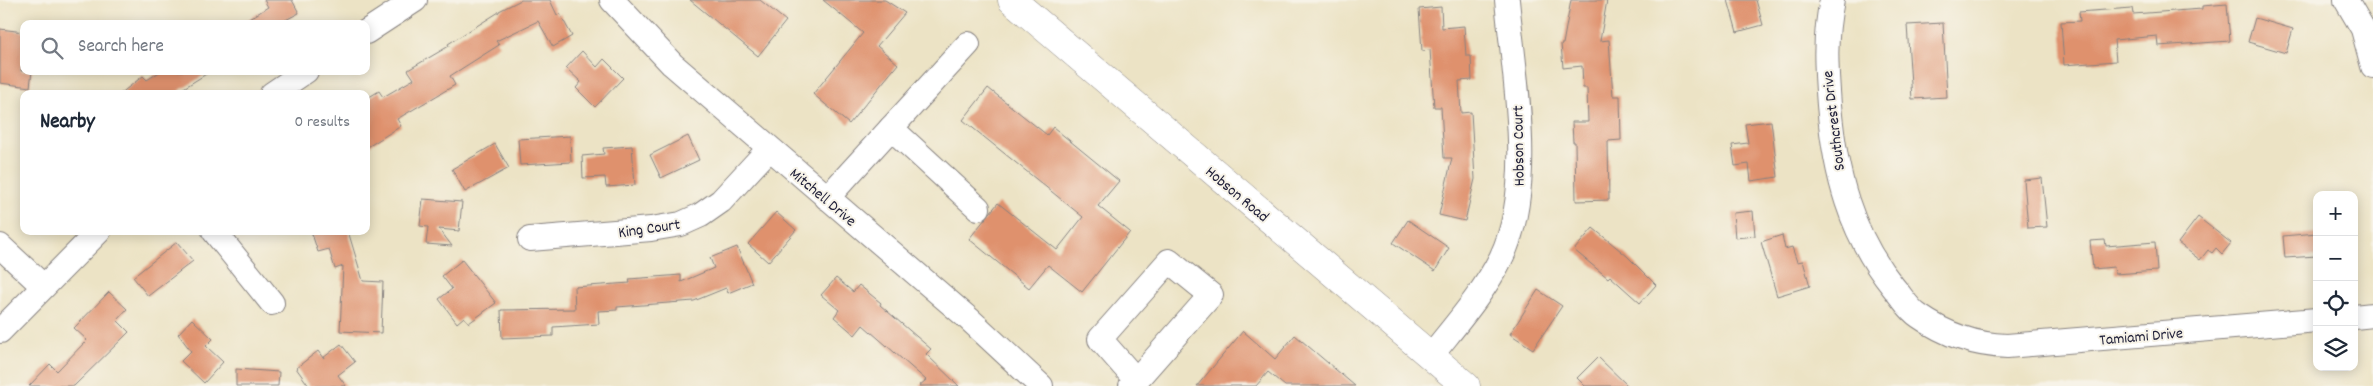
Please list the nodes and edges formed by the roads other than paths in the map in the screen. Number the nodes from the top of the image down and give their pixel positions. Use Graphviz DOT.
graph roads {
  1 [pos="415,0"];
  2 [pos="612,0"];
  3 [pos="1012,0"];
  4 [pos="1507,0"];
  5 [pos="1832,0"];
  6 [pos="2346,0"];
  7 [pos="370,29"];
  8 [pos="968,44"];
  9 [pos="2373,66"];
  10 [pos="300,75"];
  11 [pos="278,90"];
  12 [pos="891,128"];
  13 [pos="769,149"];
  14 [pos="827,198"];
  15 [pos="978,208"];
  16 [pos="95,235"];
  17 [pos="217,235"];
  18 [pos="530,239"];
  19 [pos="0,246"];
  20 [pos="43,286"];
  21 [pos="272,303"];
  22 [pos="2373,315"];
  23 [pos="2358,317"];
  24 [pos="2313,320"];
  25 [pos="0,331"];
  26 [pos="1966,340"];
  27 [pos="1430,356"];
  28 [pos="1133,383"];
  29 [pos="1041,386"];
  30 [pos="1466,386"];
  1 -- 7 [label="street"];
  2 -- 13 [label="street, Mitchell Drive"];
  3 -- 27 [label="main road, Hobson Road"];
  4 -- 27 [label="street, Hobson Court"];
  5 -- 26 [label="street, Southcrest Drive"];
  6 -- 9 [label="street"];
  8 -- 12 [label="street"];
  10 -- 11 [label="street"];
  12 -- 14 [label="street"];
  12 -- 15 [label="street"];
  13 -- 14 [label="street, Mitchell Drive"];
  13 -- 18 [label="street, King Court"];
  14 -- 29 [label="street, Mitchell Drive"];
  16 -- 20 [label="street"];
  17 -- 21 [label="street"];
  19 -- 20 [label="street"];
  20 -- 25 [label="street"];
  22 -- 23 [label="street"];
  24 -- 26 [label="street, Tamiami Drive"];
  27 -- 30 [label="main road, Hobson Road"];
  28 -- 28 [label="street"];
}
